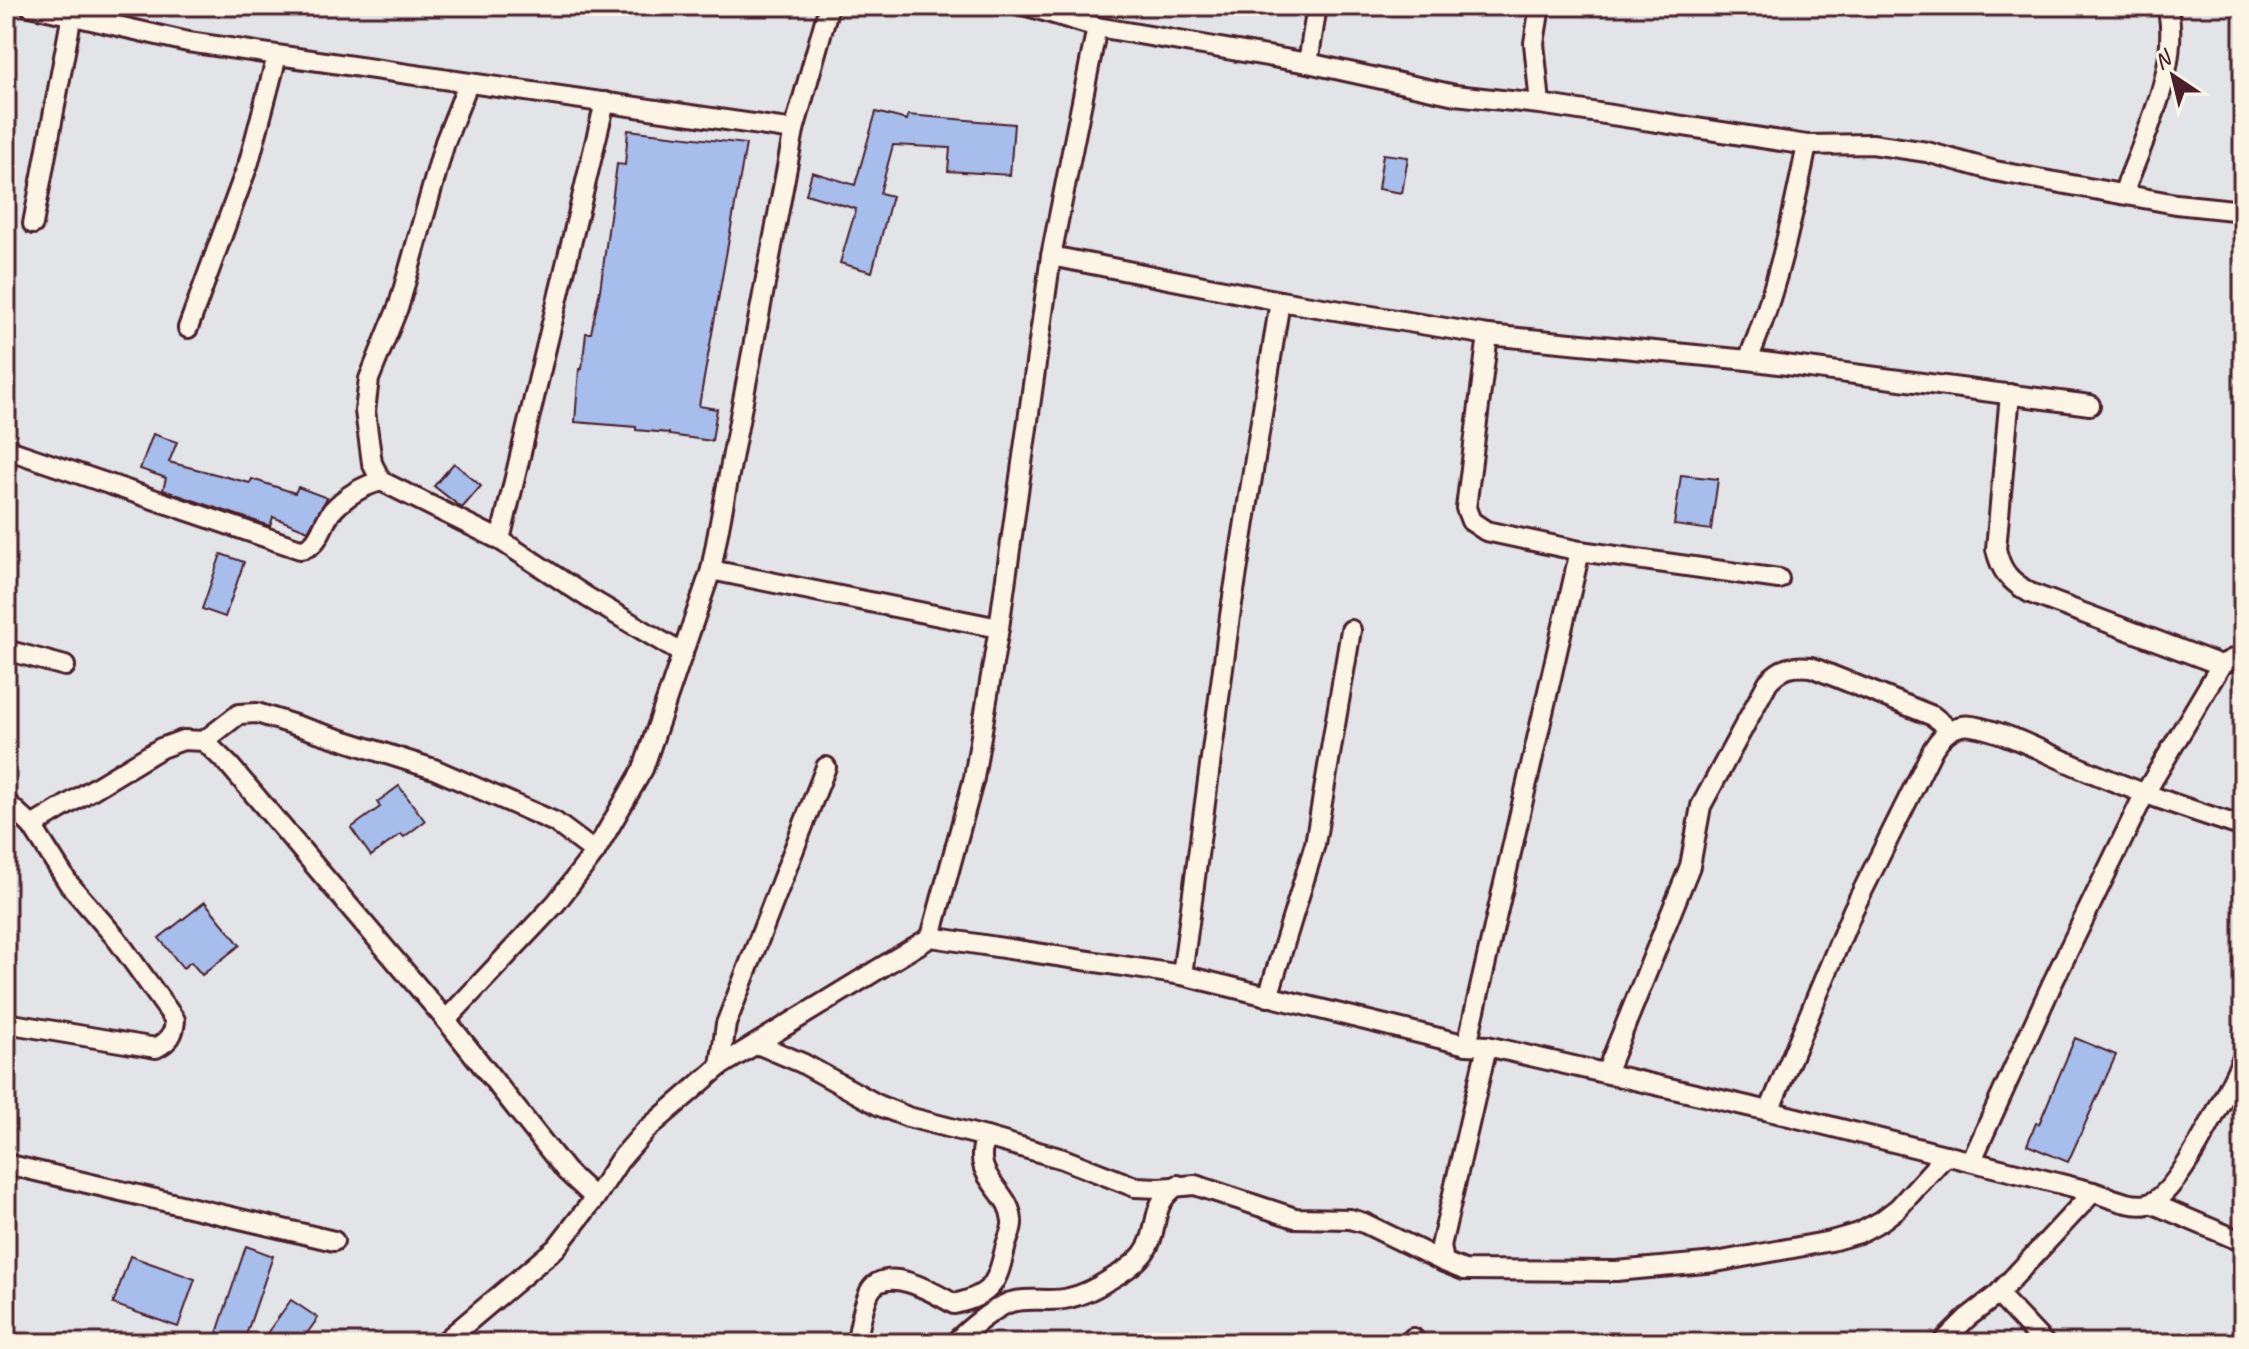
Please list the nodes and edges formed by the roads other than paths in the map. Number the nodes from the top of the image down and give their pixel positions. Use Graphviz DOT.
graph roads {
  1 [pos="30,6"];
  2 [pos="829,6"];
  3 [pos="1027,6"];
  4 [pos="1317,6"];
  5 [pos="1540,6"];
  6 [pos="2167,6"];
  7 [pos="72,14"];
  8 [pos="1097,27"];
  9 [pos="277,56"];
  10 [pos="1308,63"];
  11 [pos="468,84"];
  12 [pos="605,102"];
  13 [pos="1540,104"];
  14 [pos="794,130"];
  15 [pos="1807,145"];
  16 [pos="2123,194"];
  17 [pos="2243,211"];
  18 [pos="33,224"];
  19 [pos="1051,256"];
  20 [pos="1280,301"];
  21 [pos="188,328"];
  22 [pos="1488,335"];
  23 [pos="1748,360"];
  24 [pos="2010,394"];
  25 [pos="2090,405"];
  26 [pos="6,449"];
  27 [pos="381,481"];
  28 [pos="500,540"];
  29 [pos="1580,551"];
  30 [pos="711,570"];
  31 [pos="1779,579"];
  32 [pos="999,628"];
  33 [pos="1351,630"];
  34 [pos="6,650"];
  35 [pos="683,654"];
  36 [pos="2243,654"];
  37 [pos="2221,665"];
  38 [pos="65,666"];
  39 [pos="1950,730"];
  40 [pos="204,741"];
  41 [pos="826,767"];
  42 [pos="2144,795"];
  43 [pos="6,802"];
  44 [pos="32,826"];
  45 [pos="2243,827"];
  46 [pos="595,852"];
  47 [pos="931,937"];
  48 [pos="1182,975"];
  49 [pos="1268,997"];
  50 [pos="446,1020"];
  51 [pos="6,1023"];
  52 [pos="757,1044"];
  53 [pos="1467,1045"];
  54 [pos="1487,1046"];
  55 [pos="2243,1058"];
  56 [pos="720,1066"];
  57 [pos="1606,1073"];
  58 [pos="1769,1111"];
  59 [pos="986,1137"];
  60 [pos="1946,1155"];
  61 [pos="1972,1160"];
  62 [pos="6,1164"];
  63 [pos="1178,1185"];
  64 [pos="2093,1192"];
  65 [pos="595,1198"];
  66 [pos="2151,1203"];
  67 [pos="334,1241"];
  68 [pos="2243,1242"];
  69 [pos="1444,1262"];
  70 [pos="1998,1294"];
  71 [pos="443,1343"];
  72 [pos="856,1343"];
  73 [pos="954,1343"];
  74 [pos="1942,1343"];
  75 [pos="2044,1343"];
  1 -- 7 [label="street"];
  2 -- 14 [label="street"];
  3 -- 8 [label="street"];
  4 -- 10 [label="street"];
  5 -- 13 [label="street"];
  6 -- 16 [label="street"];
  7 -- 9 [label="street"];
  7 -- 18 [label="street"];
  8 -- 10 [label="street"];
  8 -- 19 [label="street"];
  9 -- 11 [label="street"];
  9 -- 21 [label="street"];
  10 -- 13 [label="street"];
  11 -- 12 [label="street"];
  11 -- 27 [label="street"];
  12 -- 14 [label="street"];
  12 -- 28 [label="street"];
  13 -- 15 [label="street"];
  14 -- 30 [label="street"];
  15 -- 16 [label="street"];
  15 -- 23 [label="street"];
  16 -- 17 [label="street"];
  19 -- 20 [label="street"];
  19 -- 32 [label="street"];
  20 -- 22 [label="street"];
  20 -- 48 [label="street"];
  22 -- 23 [label="street"];
  22 -- 29 [label="street"];
  23 -- 24 [label="street"];
  24 -- 25 [label="street"];
  24 -- 37 [label="street"];
  26 -- 27 [label="street"];
  27 -- 28 [label="street"];
  28 -- 35 [label="street"];
  29 -- 31 [label="street"];
  29 -- 53 [label="street"];
  30 -- 32 [label="street"];
  30 -- 35 [label="street"];
  32 -- 47 [label="street"];
  33 -- 49 [label="street"];
  34 -- 38 [label="street"];
  35 -- 46 [label="street"];
  36 -- 37 [label="street"];
  37 -- 42 [label="street"];
  39 -- 42 [label="street"];
  39 -- 57 [label="street"];
  39 -- 58 [label="street"];
  40 -- 44 [label="street"];
  40 -- 46 [label="street"];
  40 -- 50 [label="street"];
  41 -- 56 [label="street"];
  42 -- 45 [label="street"];
  42 -- 61 [label="street"];
  43 -- 44 [label="street"];
  44 -- 51 [label="street"];
  46 -- 50 [label="street"];
  47 -- 48 [label="street"];
  47 -- 52 [label="street"];
  48 -- 49 [label="street"];
  49 -- 53 [label="street"];
  50 -- 65 [label="street"];
  52 -- 56 [label="street"];
  52 -- 59 [label="street"];
  53 -- 54 [label="street"];
  54 -- 57 [label="street"];
  54 -- 69 [label="street"];
  55 -- 66 [label="street"];
  56 -- 65 [label="street"];
  57 -- 58 [label="street"];
  58 -- 60 [label="street"];
  59 -- 63 [label="street"];
  59 -- 72 [label="street"];
  60 -- 61 [label="street"];
  60 -- 69 [label="street"];
  61 -- 64 [label="street"];
  62 -- 67 [label="street"];
  63 -- 69 [label="street"];
  63 -- 73 [label="street"];
  64 -- 66 [label="street"];
  64 -- 70 [label="street"];
  65 -- 71 [label="street"];
  66 -- 68 [label="street"];
  70 -- 74 [label="street"];
  70 -- 75 [label="street"];
}
